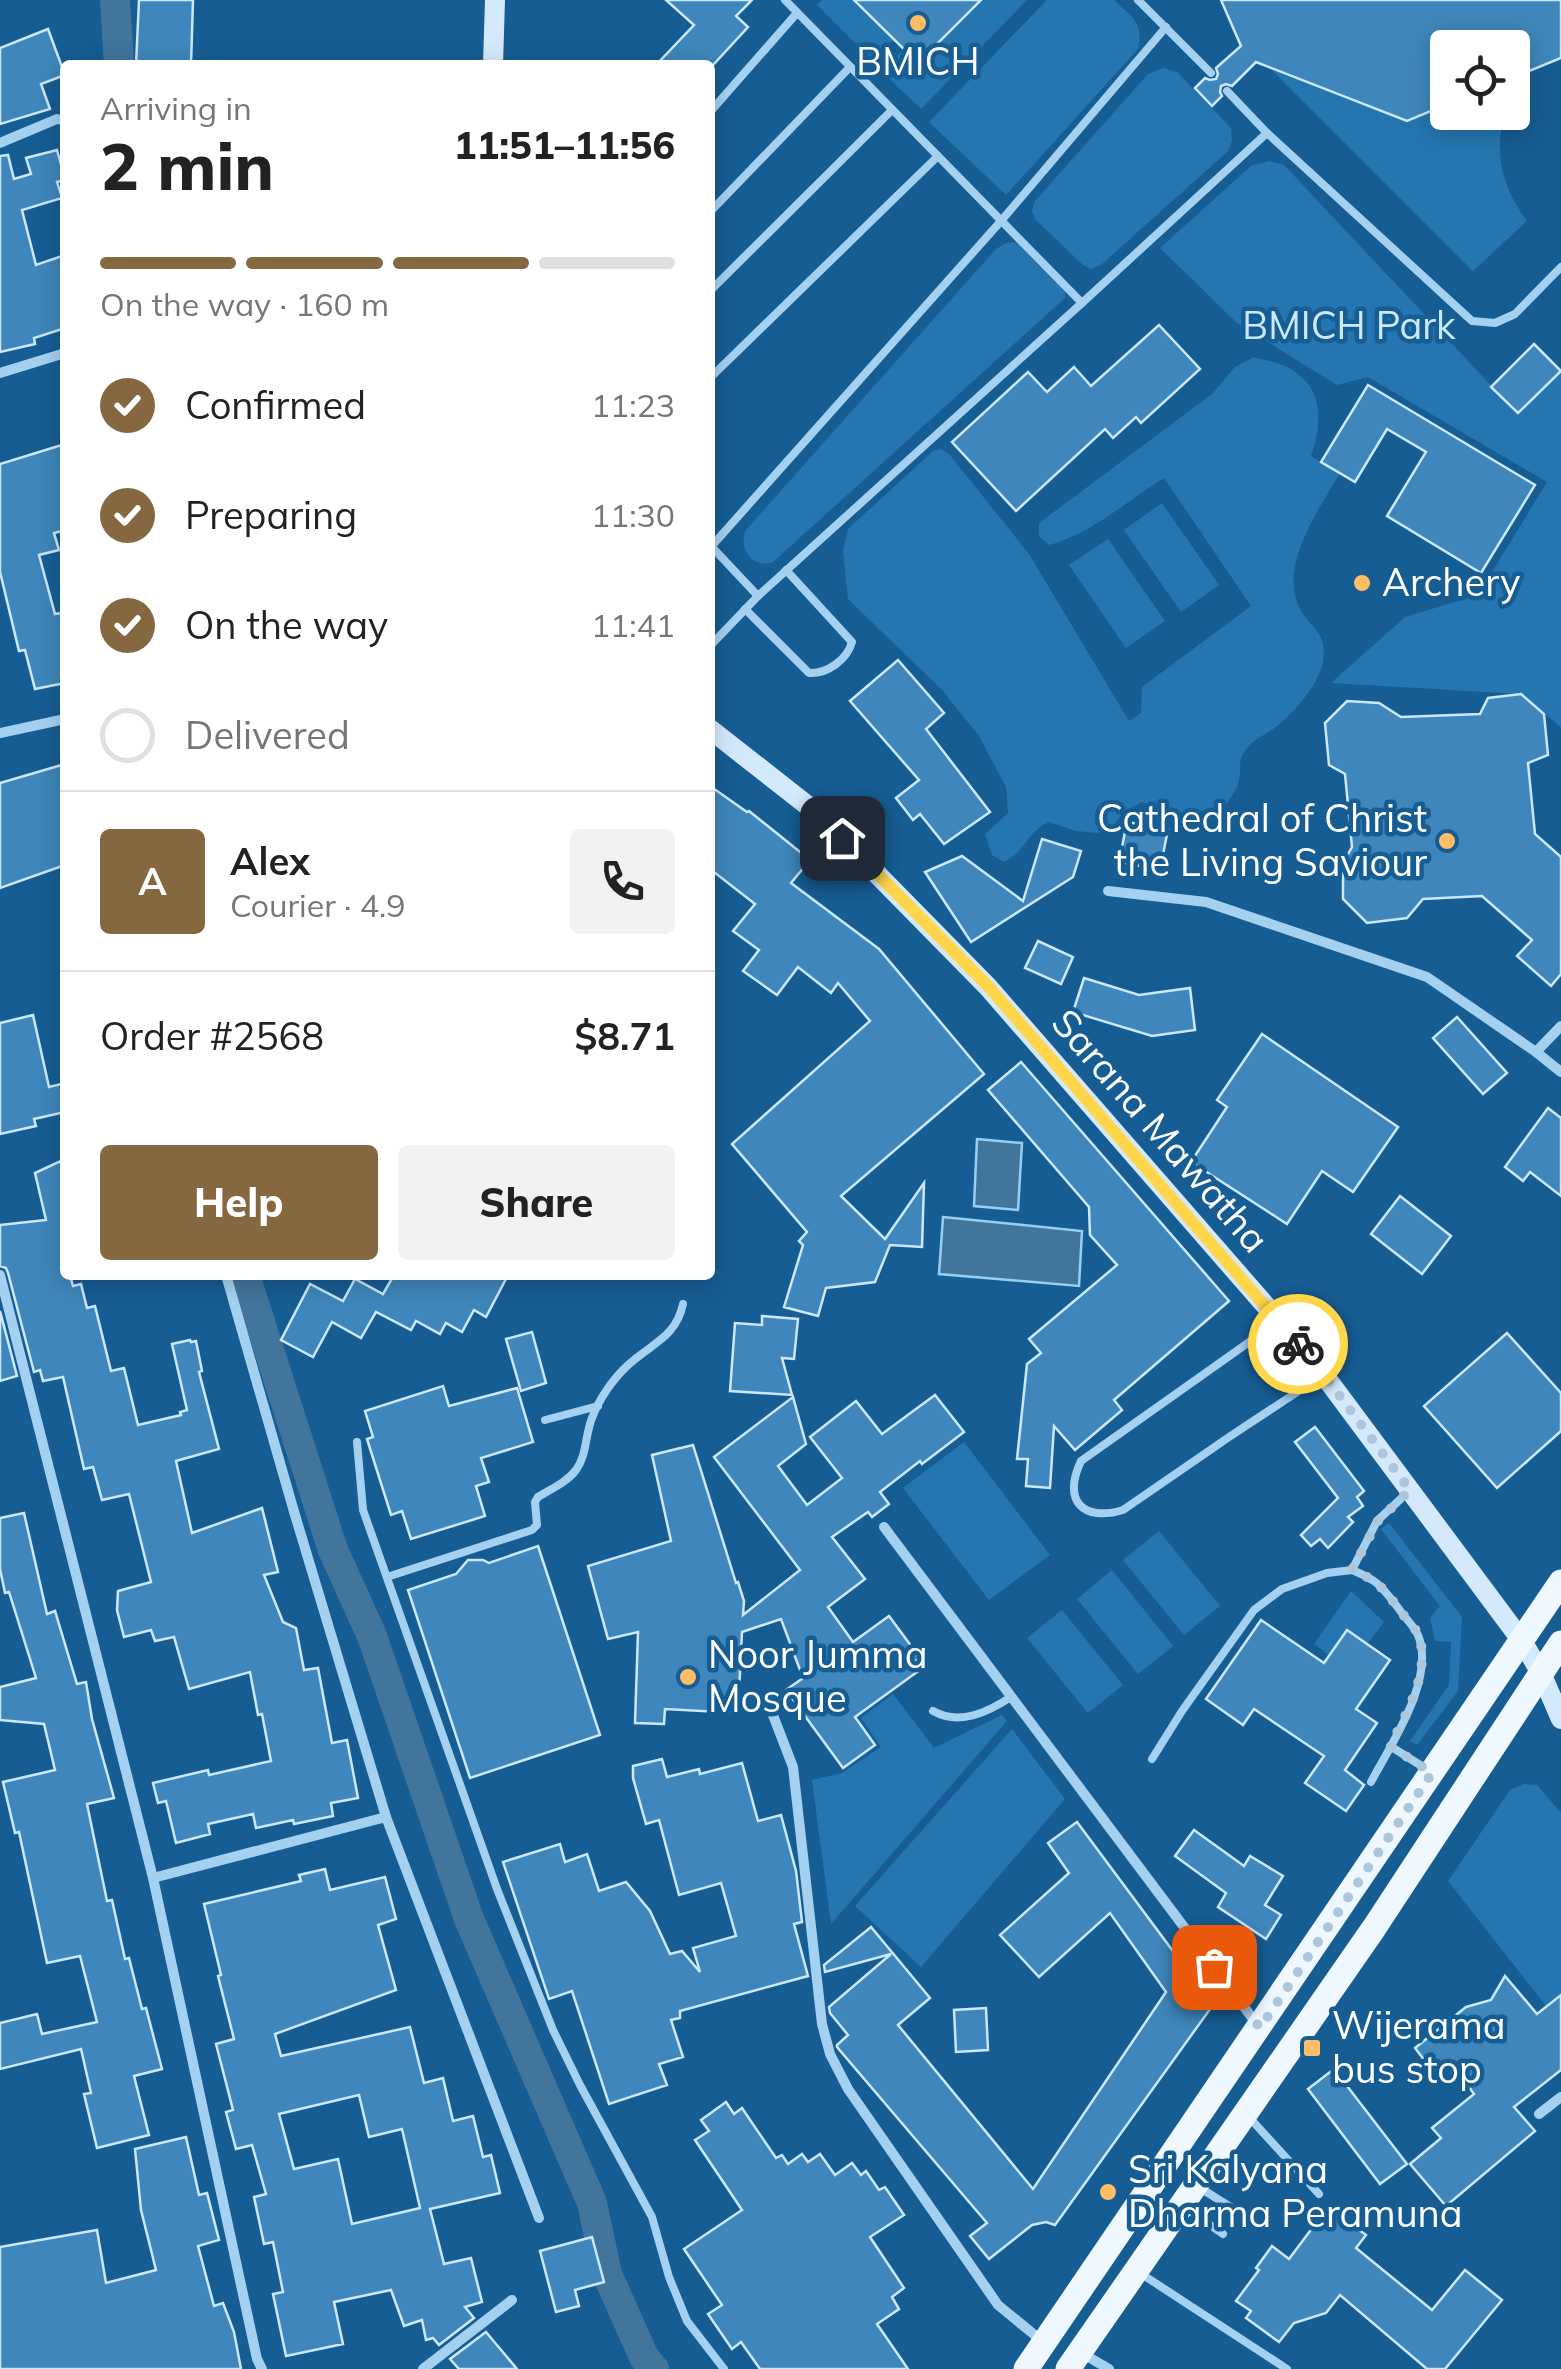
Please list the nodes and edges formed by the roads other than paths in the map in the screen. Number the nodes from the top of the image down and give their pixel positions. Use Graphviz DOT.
graph roads {
  1 [pos="494,0"];
  2 [pos="785,0"];
  3 [pos="1138,0"];
  4 [pos="797,13"];
  5 [pos="1166,27"];
  6 [pos="492,60"];
  7 [pos="850,67"];
  8 [pos="1210,73"];
  9 [pos="1227,91"];
  10 [pos="715,106"];
  11 [pos="892,110"];
  12 [pos="60,120"];
  13 [pos="1268,133"];
  14 [pos="0,143"];
  15 [pos="938,156"];
  16 [pos="715,207"];
  17 [pos="1002,221"];
  18 [pos="1561,267"];
  19 [pos="715,285"];
  20 [pos="1082,303"];
  21 [pos="60,355"];
  22 [pos="0,373"];
  23 [pos="715,373"];
  24 [pos="715,541"];
  25 [pos="715,552"];
  26 [pos="786,570"];
  27 [pos="758,596"];
  28 [pos="745,609"];
  29 [pos="715,641"];
  30 [pos="60,720"];
  31 [pos="0,733"];
  32 [pos="715,733"];
  33 [pos="1108,890"];
  34 [pos="1561,1026"];
  35 [pos="1536,1052"];
  36 [pos="1561,1072"];
  37 [pos="0,1275"];
  38 [pos="227,1280"];
  39 [pos="683,1304"];
  40 [pos="1279,1321"];
  41 [pos="1324,1375"];
  42 [pos="598,1406"];
  43 [pos="545,1420"];
  44 [pos="357,1442"];
  45 [pos="1410,1490"];
  46 [pos="884,1527"];
  47 [pos="1352,1570"];
  48 [pos="387,1576"];
  49 [pos="1561,1582"];
  50 [pos="1522,1640"];
  51 [pos="1561,1643"];
  52 [pos="1542,1673"];
  53 [pos="766,1697"];
  54 [pos="1011,1697"];
  55 [pos="933,1711"];
  56 [pos="1561,1719"];
  57 [pos="1390,1746"];
  58 [pos="1152,1759"];
  59 [pos="1432,1773"];
  60 [pos="1371,1782"];
  61 [pos="386,1816"];
  62 [pos="154,1878"];
  63 [pos="1260,2028"];
  64 [pos="1561,2097"];
  65 [pos="1245,2113"];
  66 [pos="1538,2114"];
  67 [pos="1319,2194"];
  68 [pos="1188,2195"];
  69 [pos="1240,2213"];
  70 [pos="539,2218"];
  71 [pos="1223,2234"];
  72 [pos="1136,2271"];
  73 [pos="512,2300"];
  74 [pos="1044,2343"];
  75 [pos="1074,2360"];
  76 [pos="262,2369"];
  77 [pos="424,2369"];
  78 [pos="724,2369"];
  79 [pos="1026,2369"];
  80 [pos="1109,2369"];
  81 [pos="1287,2369"];
  1 -- 6 [label="street"];
  2 -- 4 [label="lane"];
  3 -- 5 [label="lane"];
  4 -- 7 [label="lane"];
  4 -- 10 [label="lane"];
  5 -- 8 [label="lane"];
  5 -- 17 [label="lane"];
  7 -- 11 [label="lane"];
  7 -- 16 [label="lane"];
  9 -- 13 [label="lane"];
  11 -- 15 [label="lane"];
  11 -- 19 [label="lane"];
  12 -- 14 [label="street"];
  13 -- 18 [label="lane"];
  13 -- 20 [label="lane"];
  15 -- 17 [label="lane"];
  15 -- 23 [label="lane"];
  17 -- 20 [label="lane"];
  17 -- 24 [label="lane"];
  20 -- 26 [label="lane"];
  21 -- 22 [label="street"];
  25 -- 27 [label="lane"];
  26 -- 27 [label="lane"];
  26 -- 28 [label="lane"];
  27 -- 28 [label="lane"];
  28 -- 29 [label="lane"];
  30 -- 31 [label="street"];
  32 -- 40 [label="street, Sarana Mawatha"];
  33 -- 35 [label="street"];
  34 -- 35 [label="street"];
  35 -- 36 [label="street"];
  37 -- 62 [label="street"];
  38 -- 61 [label="street"];
  39 -- 42 [label="lane"];
  40 -- 41 [label="street, Sarana Mawatha"];
  40 -- 41 [label="lane"];
  41 -- 45 [label="street, Sarana Mawatha"];
  42 -- 43 [label="lane"];
  42 -- 48 [label="lane"];
  44 -- 48 [label="lane"];
  45 -- 47 [label="lane"];
  45 -- 50 [label="street, Sarana Mawatha"];
  46 -- 54 [label="street"];
  47 -- 57 [label="lane"];
  47 -- 58 [label="lane"];
  48 -- 78 [label="lane"];
  49 -- 50 [label="main road"];
  50 -- 52 [label="street, Sarana Mawatha"];
  50 -- 59 [label="main road"];
  51 -- 52 [label="main road"];
  52 -- 56 [label="street, Sarana Mawatha"];
  52 -- 65 [label="main road"];
  53 -- 74 [label="street"];
  54 -- 55 [label="lane"];
  54 -- 63 [label="street"];
  57 -- 59 [label="lane"];
  57 -- 60 [label="lane"];
  59 -- 63 [label="main road"];
  61 -- 62 [label="street"];
  61 -- 70 [label="street"];
  62 -- 76 [label="street"];
  63 -- 74 [label="main road"];
  64 -- 66 [label="street"];
  65 -- 67 [label="lane"];
  65 -- 68 [label="main road"];
  68 -- 69 [label="lane"];
  68 -- 71 [label="lane"];
  68 -- 72 [label="main road"];
  72 -- 75 [label="main road"];
  72 -- 81 [label="lane"];
  73 -- 77 [label="street"];
  74 -- 79 [label="main road"];
  75 -- 80 [label="street"];
}
